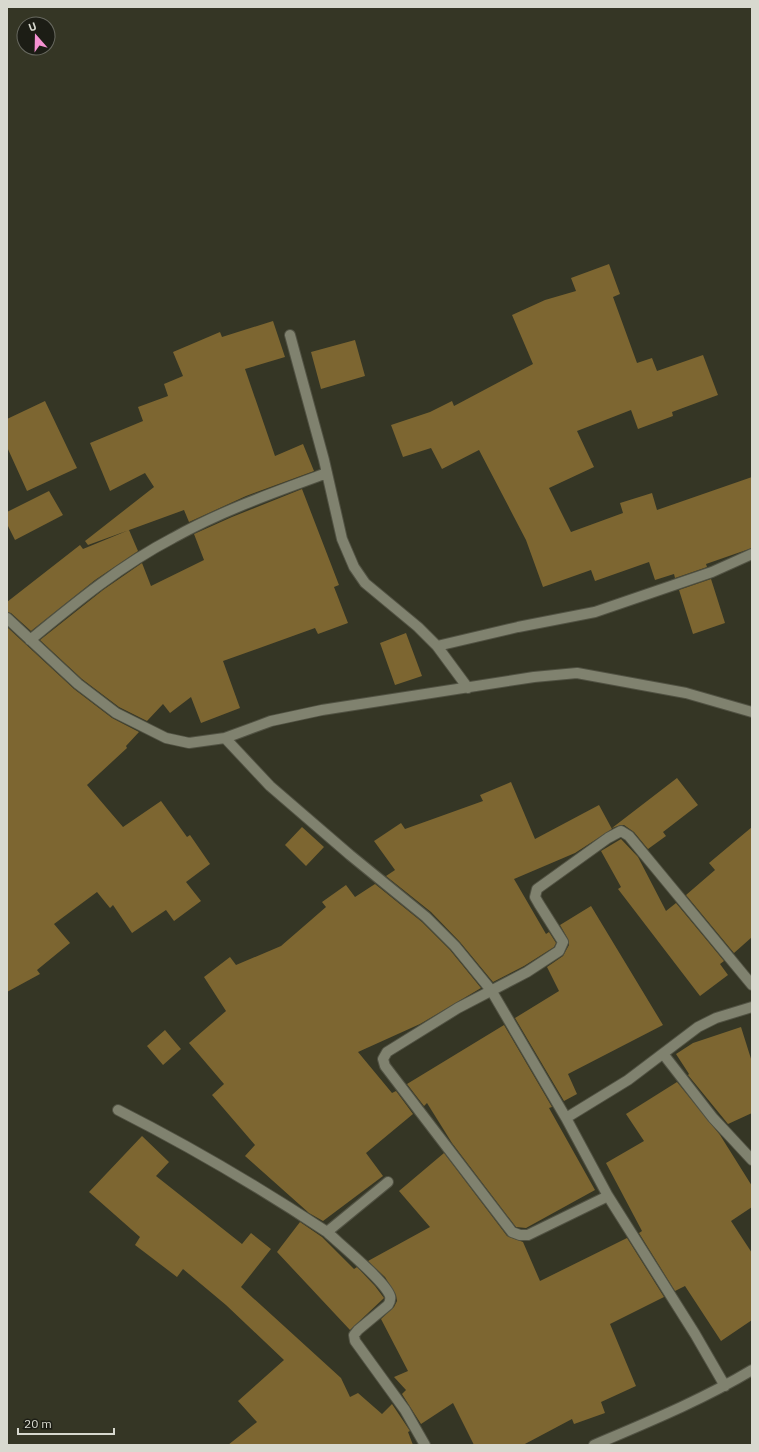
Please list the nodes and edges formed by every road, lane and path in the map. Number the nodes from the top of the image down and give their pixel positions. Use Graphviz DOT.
graph roads {
  1 [pos="290,335"];
  2 [pos="327,473"];
  3 [pos="752,554"];
  4 [pos="7,618"];
  5 [pos="30,640"];
  6 [pos="437,646"];
  7 [pos="468,688"];
  8 [pos="752,712"];
  9 [pos="225,738"];
  10 [pos="752,985"];
  11 [pos="491,990"];
  12 [pos="752,1006"];
  13 [pos="664,1055"];
  14 [pos="118,1110"];
  15 [pos="566,1118"];
  16 [pos="752,1160"];
  17 [pos="388,1182"];
  18 [pos="608,1196"];
  19 [pos="327,1232"];
  20 [pos="752,1370"];
  21 [pos="725,1386"];
  22 [pos="425,1445"];
  23 [pos="594,1445"];
  1 -- 2 [label="street"];
  2 -- 5 [label="street"];
  2 -- 6 [label="street"];
  3 -- 6 [label="street"];
  4 -- 5 [label="street"];
  5 -- 9 [label="street"];
  6 -- 7 [label="street"];
  7 -- 8 [label="street"];
  7 -- 9 [label="street"];
  9 -- 11 [label="street"];
  10 -- 11 [label="street"];
  11 -- 15 [label="street"];
  11 -- 18 [label="street"];
  12 -- 13 [label="street"];
  13 -- 15 [label="street"];
  13 -- 16 [label="street"];
  14 -- 19 [label="street"];
  15 -- 18 [label="street"];
  17 -- 19 [label="street"];
  18 -- 21 [label="street"];
  19 -- 22 [label="street"];
  20 -- 21 [label="street"];
  21 -- 23 [label="street"];
}
